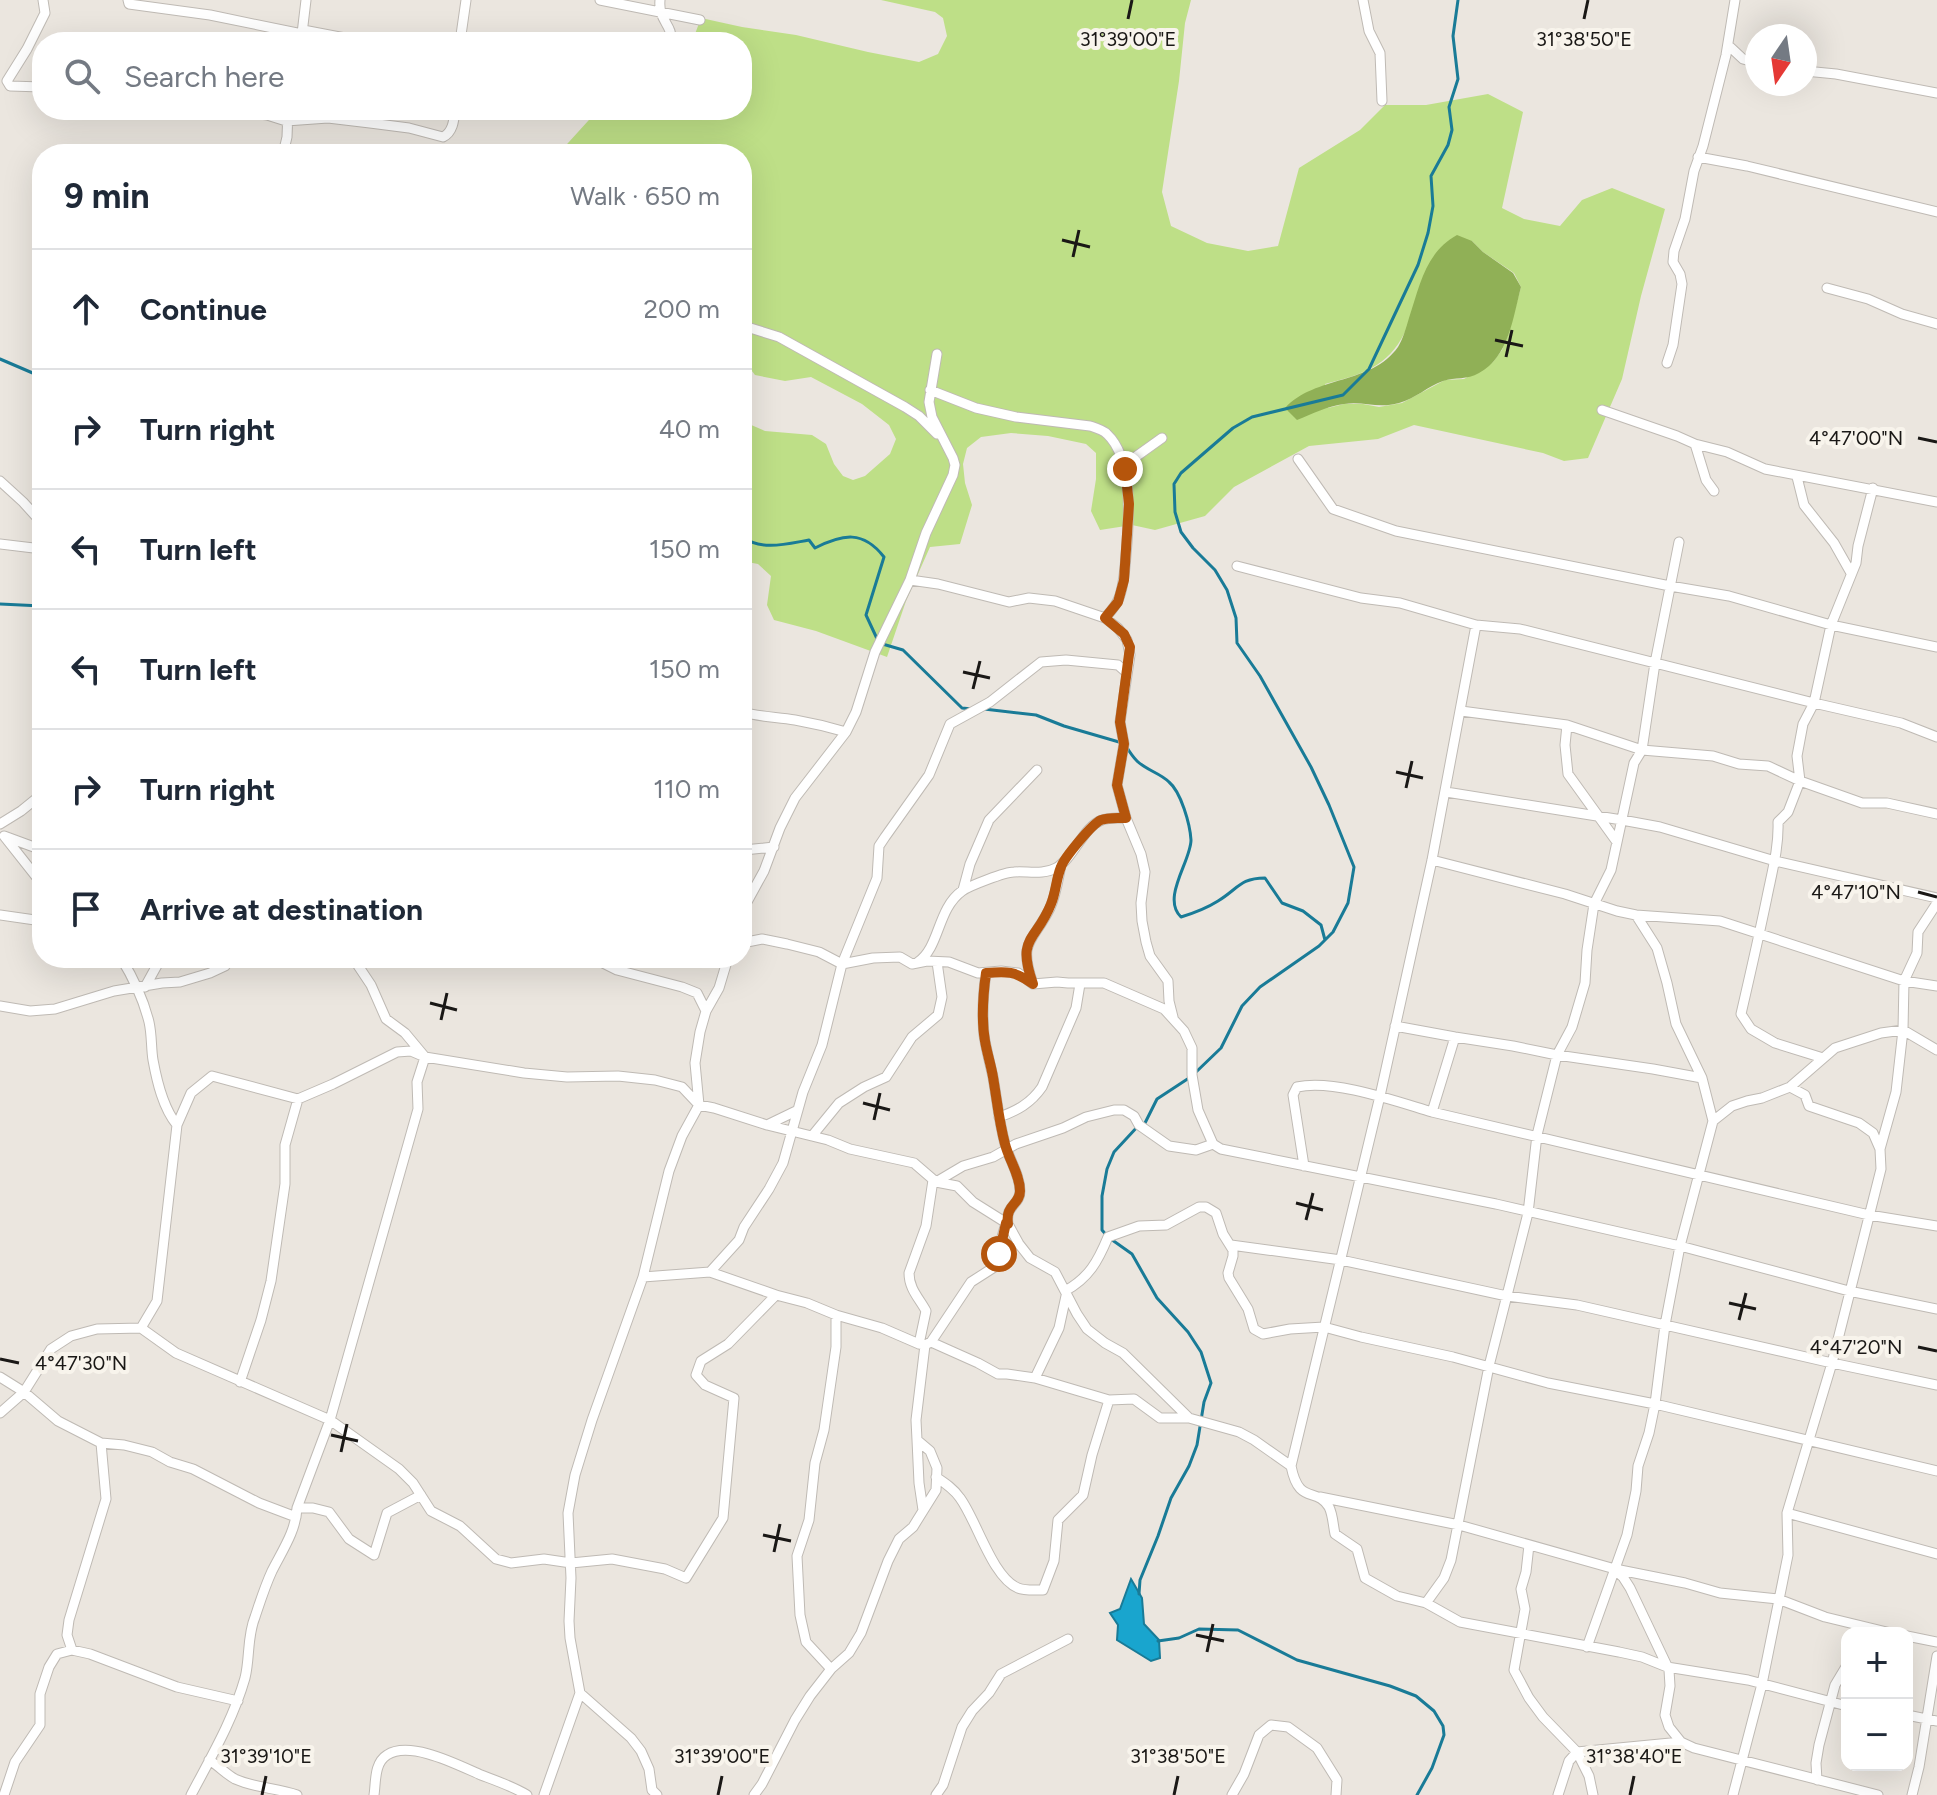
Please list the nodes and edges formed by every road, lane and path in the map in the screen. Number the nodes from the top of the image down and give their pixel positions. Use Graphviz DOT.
graph roads {
  1 [pos="43,0"];
  2 [pos="128,0"];
  3 [pos="306,0"];
  4 [pos="466,0"];
  5 [pos="600,0"];
  6 [pos="660,0"];
  7 [pos="1363,0"];
  8 [pos="1735,0"];
  9 [pos="659,11"];
  10 [pos="700,20"];
  11 [pos="36,32"];
  12 [pos="288,32"];
  13 [pos="302,32"];
  14 [pos="461,32"];
  15 [pos="671,32"];
  16 [pos="32,39"];
  17 [pos="1728,45"];
  18 [pos="1745,60"];
  19 [pos="1817,72"];
  20 [pos="32,87"];
  21 [pos="1937,93"];
  22 [pos="1382,101"];
  23 [pos="283,120"];
  24 [pos="300,120"];
  25 [pos="344,120"];
  26 [pos="453,120"];
  27 [pos="286,121"];
  28 [pos="285,144"];
  29 [pos="1698,157"];
  30 [pos="1937,212"];
  31 [pos="1827,288"];
  32 [pos="1937,324"];
  33 [pos="752,329"];
  34 [pos="937,354"];
  35 [pos="1667,363"];
  36 [pos="930,390"];
  37 [pos="1602,410"];
  38 [pos="1162,438"];
  39 [pos="942,439"];
  40 [pos="1695,444"];
  41 [pos="1298,459"];
  42 [pos="1125,469"];
  43 [pos="1797,477"];
  44 [pos="0,481"];
  45 [pos="1873,488"];
  46 [pos="1714,491"];
  47 [pos="1937,502"];
  48 [pos="32,513"];
  49 [pos="1679,542"];
  50 [pos="0,544"];
  51 [pos="32,548"];
  52 [pos="1237,566"];
  53 [pos="1851,573"];
  54 [pos="910,580"];
  55 [pos="1670,586"];
  56 [pos="1105,618"];
  57 [pos="1476,625"];
  58 [pos="1831,625"];
  59 [pos="1937,647"];
  60 [pos="1655,663"];
  61 [pos="1127,673"];
  62 [pos="1814,703"];
  63 [pos="1461,711"];
  64 [pos="752,714"];
  65 [pos="1567,725"];
  66 [pos="846,732"];
  67 [pos="1937,737"];
  68 [pos="1642,750"];
  69 [pos="1037,770"];
  70 [pos="1800,781"];
  71 [pos="1446,792"];
  72 [pos="32,802"];
  73 [pos="1937,814"];
  74 [pos="1599,816"];
  75 [pos="1126,818"];
  76 [pos="1622,820"];
  77 [pos="0,824"];
  78 [pos="2,835"];
  79 [pos="1617,842"];
  80 [pos="32,846"];
  81 [pos="774,847"];
  82 [pos="752,849"];
  83 [pos="1432,860"];
  84 [pos="1775,861"];
  85 [pos="1061,865"];
  86 [pos="32,872"];
  87 [pos="963,890"];
  88 [pos="752,893"];
  89 [pos="1937,901"];
  90 [pos="1594,904"];
  91 [pos="0,915"];
  92 [pos="1636,915"];
  93 [pos="32,920"];
  94 [pos="1760,935"];
  95 [pos="752,941"];
  96 [pos="937,962"];
  97 [pos="842,964"];
  98 [pos="912,964"];
  99 [pos="128,968"];
  100 [pos="154,968"];
  101 [pos="221,968"];
  102 [pos="360,968"];
  103 [pos="613,968"];
  104 [pos="725,968"];
  105 [pos="986,973"];
  106 [pos="1904,981"];
  107 [pos="1033,984"];
  108 [pos="1080,984"];
  109 [pos="1937,986"];
  110 [pos="142,987"];
  111 [pos="0,1006"];
  112 [pos="706,1011"];
  113 [pos="1174,1022"];
  114 [pos="1395,1026"];
  115 [pos="1903,1030"];
  116 [pos="1455,1037"];
  117 [pos="1937,1050"];
  118 [pos="1557,1055"];
  119 [pos="425,1057"];
  120 [pos="1823,1058"];
  121 [pos="1702,1078"];
  122 [pos="1790,1087"];
  123 [pos="1380,1096"];
  124 [pos="298,1099"];
  125 [pos="699,1105"];
  126 [pos="798,1110"];
  127 [pos="1432,1112"];
  128 [pos="999,1117"];
  129 [pos="1713,1121"];
  130 [pos="177,1125"];
  131 [pos="767,1125"];
  132 [pos="792,1132"];
  133 [pos="1537,1135"];
  134 [pos="812,1136"];
  135 [pos="1213,1144"];
  136 [pos="1006,1149"];
  137 [pos="1880,1149"];
  138 [pos="1304,1166"];
  139 [pos="1699,1173"];
  140 [pos="1361,1178"];
  141 [pos="935,1181"];
  142 [pos="1528,1213"];
  143 [pos="1869,1215"];
  144 [pos="1007,1224"];
  145 [pos="1937,1226"];
  146 [pos="1231,1245"];
  147 [pos="1680,1246"];
  148 [pos="1341,1260"];
  149 [pos="710,1272"];
  150 [pos="643,1277"];
  151 [pos="1849,1291"];
  152 [pos="1066,1293"];
  153 [pos="776,1295"];
  154 [pos="1507,1296"];
  155 [pos="1937,1309"];
  156 [pos="836,1315"];
  157 [pos="1665,1325"];
  158 [pos="1324,1327"];
  159 [pos="141,1328"];
  160 [pos="925,1344"];
  161 [pos="1832,1363"];
  162 [pos="1489,1366"];
  163 [pos="0,1377"];
  164 [pos="1035,1378"];
  165 [pos="240,1382"];
  166 [pos="1937,1385"];
  167 [pos="24,1392"];
  168 [pos="1109,1400"];
  169 [pos="1655,1404"];
  170 [pos="0,1413"];
  171 [pos="1189,1418"];
  172 [pos="330,1420"];
  173 [pos="917,1440"];
  174 [pos="1809,1441"];
  175 [pos="101,1443"];
  176 [pos="1291,1466"];
  177 [pos="1937,1471"];
  178 [pos="936,1477"];
  179 [pos="1304,1494"];
  180 [pos="421,1495"];
  181 [pos="923,1510"];
  182 [pos="297,1513"];
  183 [pos="1787,1513"];
  184 [pos="1459,1525"];
  185 [pos="1529,1545"];
  186 [pos="1937,1554"];
  187 [pos="571,1563"];
  188 [pos="1615,1569"];
  189 [pos="1778,1599"];
  190 [pos="1426,1603"];
  191 [pos="1857,1627"];
  192 [pos="1521,1635"];
  193 [pos="1913,1637"];
  194 [pos="1068,1639"];
  195 [pos="1937,1642"];
  196 [pos="1587,1647"];
  197 [pos="72,1650"];
  198 [pos="1937,1656"];
  199 [pos="1667,1667"];
  200 [pos="831,1669"];
  201 [pos="1841,1675"];
  202 [pos="1762,1684"];
  203 [pos="580,1693"];
  204 [pos="238,1701"];
  205 [pos="1831,1702"];
  206 [pos="1841,1704"];
  207 [pos="1932,1720"];
  208 [pos="1681,1742"];
  209 [pos="1577,1752"];
  210 [pos="209,1760"];
  211 [pos="1743,1760"];
  212 [pos="1817,1780"];
  213 [pos="4,1795"];
  214 [pos="191,1795"];
  215 [pos="297,1795"];
  216 [pos="374,1795"];
  217 [pos="527,1795"];
  218 [pos="544,1795"];
  219 [pos="657,1795"];
  220 [pos="754,1795"];
  221 [pos="936,1795"];
  222 [pos="1232,1795"];
  223 [pos="1336,1795"];
  224 [pos="1558,1795"];
  225 [pos="1593,1795"];
  226 [pos="1733,1795"];
  227 [pos="1878,1795"];
  228 [pos="1912,1795"];
  1 -- 11 [label="street"];
  2 -- 12 [label="street"];
  3 -- 13 [label="street"];
  4 -- 14 [label="street"];
  5 -- 9 [label="street"];
  6 -- 9 [label="street"];
  7 -- 22 [label="street"];
  8 -- 17 [label="street"];
  9 -- 10 [label="street"];
  9 -- 15 [label="street"];
  16 -- 20 [label="street"];
  17 -- 18 [label="street"];
  17 -- 29 [label="street"];
  19 -- 21 [label="street"];
  23 -- 27 [label="street"];
  24 -- 27 [label="street"];
  25 -- 26 [label="street"];
  27 -- 28 [label="street"];
  29 -- 30 [label="street"];
  29 -- 35 [label="street"];
  31 -- 32 [label="street"];
  33 -- 39 [label="street"];
  34 -- 36 [label="street"];
  36 -- 39 [label="street"];
  36 -- 42 [label="street"];
  37 -- 40 [label="street"];
  38 -- 42 [label="street"];
  39 -- 54 [label="street"];
  40 -- 43 [label="street"];
  40 -- 46 [label="street"];
  41 -- 55 [label="street"];
  42 -- 56 [label="street"];
  43 -- 45 [label="street"];
  43 -- 53 [label="street"];
  44 -- 48 [label="street"];
  45 -- 47 [label="street"];
  45 -- 53 [label="street"];
  49 -- 55 [label="street"];
  50 -- 51 [label="street"];
  52 -- 57 [label="street"];
  53 -- 58 [label="street"];
  54 -- 56 [label="street"];
  54 -- 66 [label="street"];
  55 -- 58 [label="street"];
  55 -- 60 [label="street"];
  56 -- 61 [label="street"];
  57 -- 60 [label="street"];
  57 -- 63 [label="street"];
  58 -- 59 [label="street"];
  58 -- 62 [label="street"];
  60 -- 62 [label="street"];
  60 -- 68 [label="street"];
  61 -- 75 [label="street"];
  61 -- 97 [label="street"];
  62 -- 67 [label="street"];
  62 -- 70 [label="street"];
  63 -- 65 [label="street"];
  63 -- 71 [label="street"];
  64 -- 66 [label="street"];
  65 -- 68 [label="street"];
  65 -- 74 [label="street"];
  66 -- 81 [label="street"];
  68 -- 70 [label="street"];
  68 -- 76 [label="street"];
  69 -- 87 [label="street"];
  70 -- 73 [label="street"];
  70 -- 84 [label="street"];
  71 -- 74 [label="street"];
  71 -- 83 [label="street"];
  72 -- 77 [label="street"];
  74 -- 76 [label="street"];
  74 -- 79 [label="street"];
  75 -- 85 [label="street"];
  75 -- 113 [label="street"];
  76 -- 79 [label="street"];
  76 -- 84 [label="street"];
  78 -- 80 [label="street"];
  78 -- 86 [label="street"];
  79 -- 90 [label="street"];
  81 -- 82 [label="street"];
  81 -- 88 [label="street"];
  83 -- 90 [label="street"];
  83 -- 114 [label="street"];
  84 -- 89 [label="street"];
  84 -- 94 [label="street"];
  85 -- 87 [label="street"];
  85 -- 107 [label="street"];
  87 -- 98 [label="street"];
  89 -- 106 [label="street"];
  90 -- 92 [label="street"];
  90 -- 118 [label="street"];
  91 -- 93 [label="street"];
  92 -- 94 [label="street"];
  92 -- 121 [label="street"];
  94 -- 106 [label="street"];
  94 -- 120 [label="street"];
  95 -- 97 [label="street"];
  96 -- 98 [label="street"];
  96 -- 105 [label="street"];
  96 -- 134 [label="street"];
  97 -- 98 [label="street"];
  97 -- 126 [label="street"];
  99 -- 110 [label="street"];
  100 -- 110 [label="street"];
  101 -- 110 [label="street"];
  102 -- 119 [label="street"];
  103 -- 112 [label="street"];
  104 -- 112 [label="street"];
  105 -- 107 [label="street"];
  105 -- 128 [label="street"];
  106 -- 109 [label="street"];
  106 -- 115 [label="street"];
  107 -- 108 [label="street"];
  108 -- 113 [label="street"];
  108 -- 128 [label="street"];
  110 -- 111 [label="street"];
  110 -- 130 [label="street"];
  112 -- 125 [label="street"];
  113 -- 135 [label="street"];
  114 -- 116 [label="street"];
  114 -- 123 [label="street"];
  115 -- 117 [label="street"];
  115 -- 120 [label="street"];
  115 -- 137 [label="street"];
  116 -- 118 [label="street"];
  116 -- 127 [label="street"];
  118 -- 121 [label="street"];
  118 -- 133 [label="street"];
  119 -- 124 [label="street"];
  119 -- 125 [label="street"];
  119 -- 172 [label="street"];
  120 -- 122 [label="street"];
  121 -- 129 [label="street"];
  122 -- 129 [label="street"];
  122 -- 137 [label="street"];
  123 -- 127 [label="street"];
  123 -- 138 [label="street"];
  123 -- 140 [label="street"];
  124 -- 130 [label="street"];
  124 -- 165 [label="street"];
  125 -- 131 [label="street"];
  125 -- 150 [label="street"];
  126 -- 131 [label="street"];
  126 -- 132 [label="street"];
  127 -- 133 [label="street"];
  128 -- 136 [label="street"];
  129 -- 139 [label="street"];
  130 -- 159 [label="street"];
  131 -- 132 [label="street"];
  132 -- 134 [label="street"];
  132 -- 149 [label="street"];
  133 -- 139 [label="street"];
  133 -- 142 [label="street"];
  134 -- 141 [label="street"];
  135 -- 136 [label="street"];
  135 -- 138 [label="street"];
  136 -- 141 [label="street"];
  136 -- 144 [label="street"];
  137 -- 143 [label="street"];
  138 -- 140 [label="street"];
  139 -- 143 [label="street"];
  139 -- 147 [label="street"];
  140 -- 142 [label="street"];
  140 -- 148 [label="street"];
  141 -- 144 [label="street"];
  141 -- 160 [label="street"];
  142 -- 147 [label="street"];
  142 -- 154 [label="street"];
  143 -- 145 [label="street"];
  143 -- 151 [label="street"];
  144 -- 152 [label="street"];
  144 -- 160 [label="street"];
  146 -- 148 [label="street"];
  146 -- 152 [label="street"];
  146 -- 158 [label="street"];
  147 -- 151 [label="street"];
  147 -- 157 [label="street"];
  148 -- 154 [label="street"];
  148 -- 158 [label="street"];
  149 -- 150 [label="street"];
  149 -- 153 [label="street"];
  150 -- 187 [label="street"];
  151 -- 155 [label="street"];
  151 -- 161 [label="street"];
  152 -- 164 [label="street"];
  152 -- 171 [label="street"];
  153 -- 156 [label="street"];
  153 -- 187 [label="street"];
  154 -- 157 [label="street"];
  154 -- 162 [label="street"];
  156 -- 160 [label="street"];
  156 -- 200 [label="street"];
  157 -- 161 [label="street"];
  157 -- 169 [label="street"];
  158 -- 162 [label="street"];
  158 -- 176 [label="street"];
  159 -- 165 [label="street"];
  159 -- 167 [label="street"];
  160 -- 164 [label="street"];
  160 -- 173 [label="street"];
  161 -- 166 [label="street"];
  161 -- 174 [label="street"];
  162 -- 169 [label="street"];
  162 -- 184 [label="street"];
  163 -- 167 [label="street"];
  164 -- 168 [label="street"];
  165 -- 172 [label="street"];
  167 -- 170 [label="street"];
  167 -- 175 [label="street"];
  168 -- 171 [label="street"];
  168 -- 178 [label="street"];
  169 -- 174 [label="street"];
  169 -- 188 [label="street"];
  171 -- 176 [label="street"];
  172 -- 180 [label="street"];
  172 -- 182 [label="street"];
  173 -- 178 [label="street"];
  173 -- 181 [label="street"];
  174 -- 177 [label="street"];
  174 -- 183 [label="street"];
  175 -- 182 [label="street"];
  175 -- 197 [label="street"];
  176 -- 179 [label="street"];
  178 -- 181 [label="street"];
  179 -- 184 [label="street"];
  179 -- 190 [label="street"];
  180 -- 182 [label="street"];
  180 -- 187 [label="street"];
  181 -- 200 [label="street"];
  182 -- 204 [label="street"];
  183 -- 186 [label="street"];
  183 -- 189 [label="street"];
  184 -- 185 [label="street"];
  184 -- 190 [label="street"];
  185 -- 188 [label="street"];
  185 -- 192 [label="street"];
  187 -- 203 [label="street"];
  188 -- 189 [label="street"];
  188 -- 196 [label="street"];
  188 -- 199 [label="street"];
  189 -- 191 [label="street"];
  189 -- 202 [label="street"];
  190 -- 192 [label="street"];
  192 -- 196 [label="street"];
  192 -- 209 [label="street"];
  193 -- 195 [label="street"];
  194 -- 221 [label="street"];
  196 -- 199 [label="street"];
  197 -- 204 [label="street"];
  197 -- 213 [label="street"];
  198 -- 207 [label="street"];
  199 -- 202 [label="street"];
  199 -- 208 [label="street"];
  200 -- 220 [label="street"];
  201 -- 205 [label="street"];
  202 -- 205 [label="street"];
  202 -- 211 [label="street"];
  203 -- 218 [label="street"];
  203 -- 219 [label="street"];
  204 -- 210 [label="street"];
  205 -- 206 [label="street"];
  205 -- 212 [label="street"];
  207 -- 228 [label="street"];
  208 -- 209 [label="street"];
  208 -- 211 [label="street"];
  209 -- 224 [label="street"];
  209 -- 225 [label="street"];
  210 -- 214 [label="street"];
  210 -- 215 [label="street"];
  211 -- 212 [label="street"];
  211 -- 226 [label="street"];
  212 -- 227 [label="street"];
  216 -- 217 [label="street"];
  222 -- 223 [label="street"];
}
